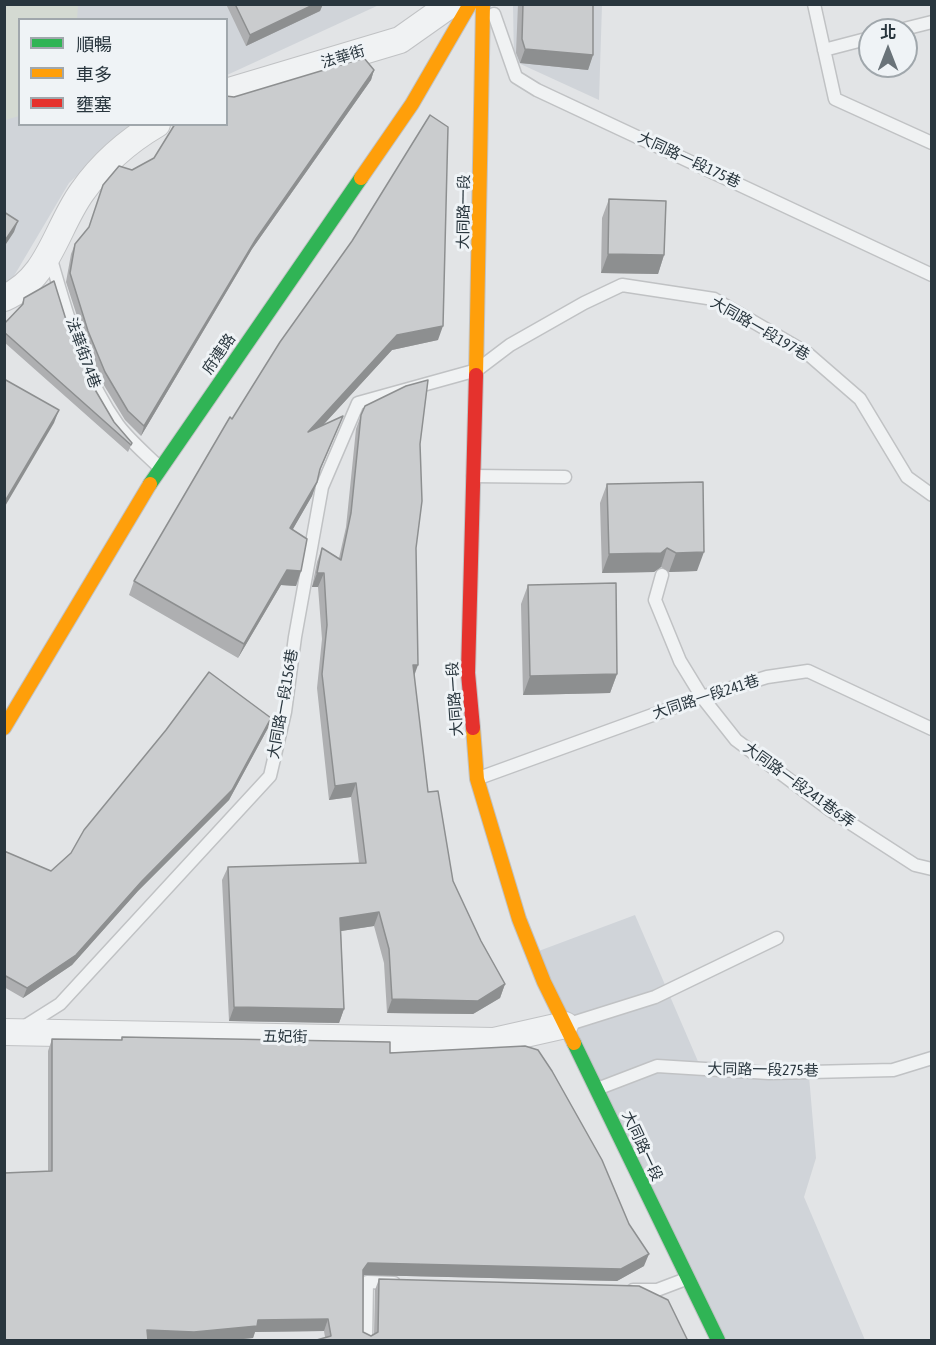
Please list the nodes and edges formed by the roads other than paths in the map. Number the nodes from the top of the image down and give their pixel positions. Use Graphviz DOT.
graph roads {
  1 [pos="451,4"];
  2 [pos="470,4"];
  3 [pos="483,4"];
  4 [pos="490,4"];
  5 [pos="814,4"];
  6 [pos="858,41"];
  7 [pos="824,50"];
  8 [pos="228,91"];
  9 [pos="154,126"];
  10 [pos="932,143"];
  11 [pos="50,255"];
  12 [pos="932,275"];
  13 [pos="4,298"];
  14 [pos="477,370"];
  15 [pos="160,468"];
  16 [pos="471,476"];
  17 [pos="565,477"];
  18 [pos="932,495"];
  19 [pos="662,575"];
  20 [pos="702,697"];
  21 [pos="4,728"];
  22 [pos="932,729"];
  23 [pos="477,779"];
  24 [pos="932,869"];
  25 [pos="777,938"];
  26 [pos="565,1025"];
  27 [pos="10,1032"];
  28 [pos="932,1058"];
  29 [pos="597,1089"];
  30 [pos="687,1279"];
  31 [pos="402,1283"];
  32 [pos="622,1289"];
  33 [pos="366,1341"];
  34 [pos="718,1341"];
  1 -- 8 [label="street, 法華街"];
  2 -- 15 [label="street, 府連路"];
  3 -- 14 [label="street, 大同路一段"];
  4 -- 12 [label="lane, 大同路一段175巷"];
  5 -- 7 [label="lane"];
  6 -- 7 [label="lane"];
  7 -- 10 [label="lane"];
  9 -- 11 [label="street"];
  11 -- 13 [label="street"];
  11 -- 15 [label="lane, 法華街74巷"];
  14 -- 16 [label="street, 大同路一段"];
  14 -- 18 [label="lane, 大同路一段197巷"];
  14 -- 27 [label="lane, 大同路一段156巷"];
  15 -- 21 [label="street, 府連路"];
  16 -- 17 [label="lane"];
  16 -- 23 [label="street, 大同路一段"];
  19 -- 20 [label="lane, 大同路一段241巷6弄"];
  20 -- 22 [label="lane, 大同路一段241巷"];
  20 -- 23 [label="lane, 大同路一段241巷"];
  20 -- 24 [label="lane, 大同路一段241巷6弄"];
  23 -- 26 [label="street, 大同路一段"];
  25 -- 26 [label="lane"];
  26 -- 27 [label="street, 五妃街"];
  26 -- 29 [label="street, 大同路一段"];
  28 -- 29 [label="lane, 大同路一段275巷"];
  29 -- 30 [label="street, 大同路一段"];
  30 -- 32 [label="lane"];
  30 -- 34 [label="street, 大同路一段"];
  31 -- 33 [label="lane"];
}
